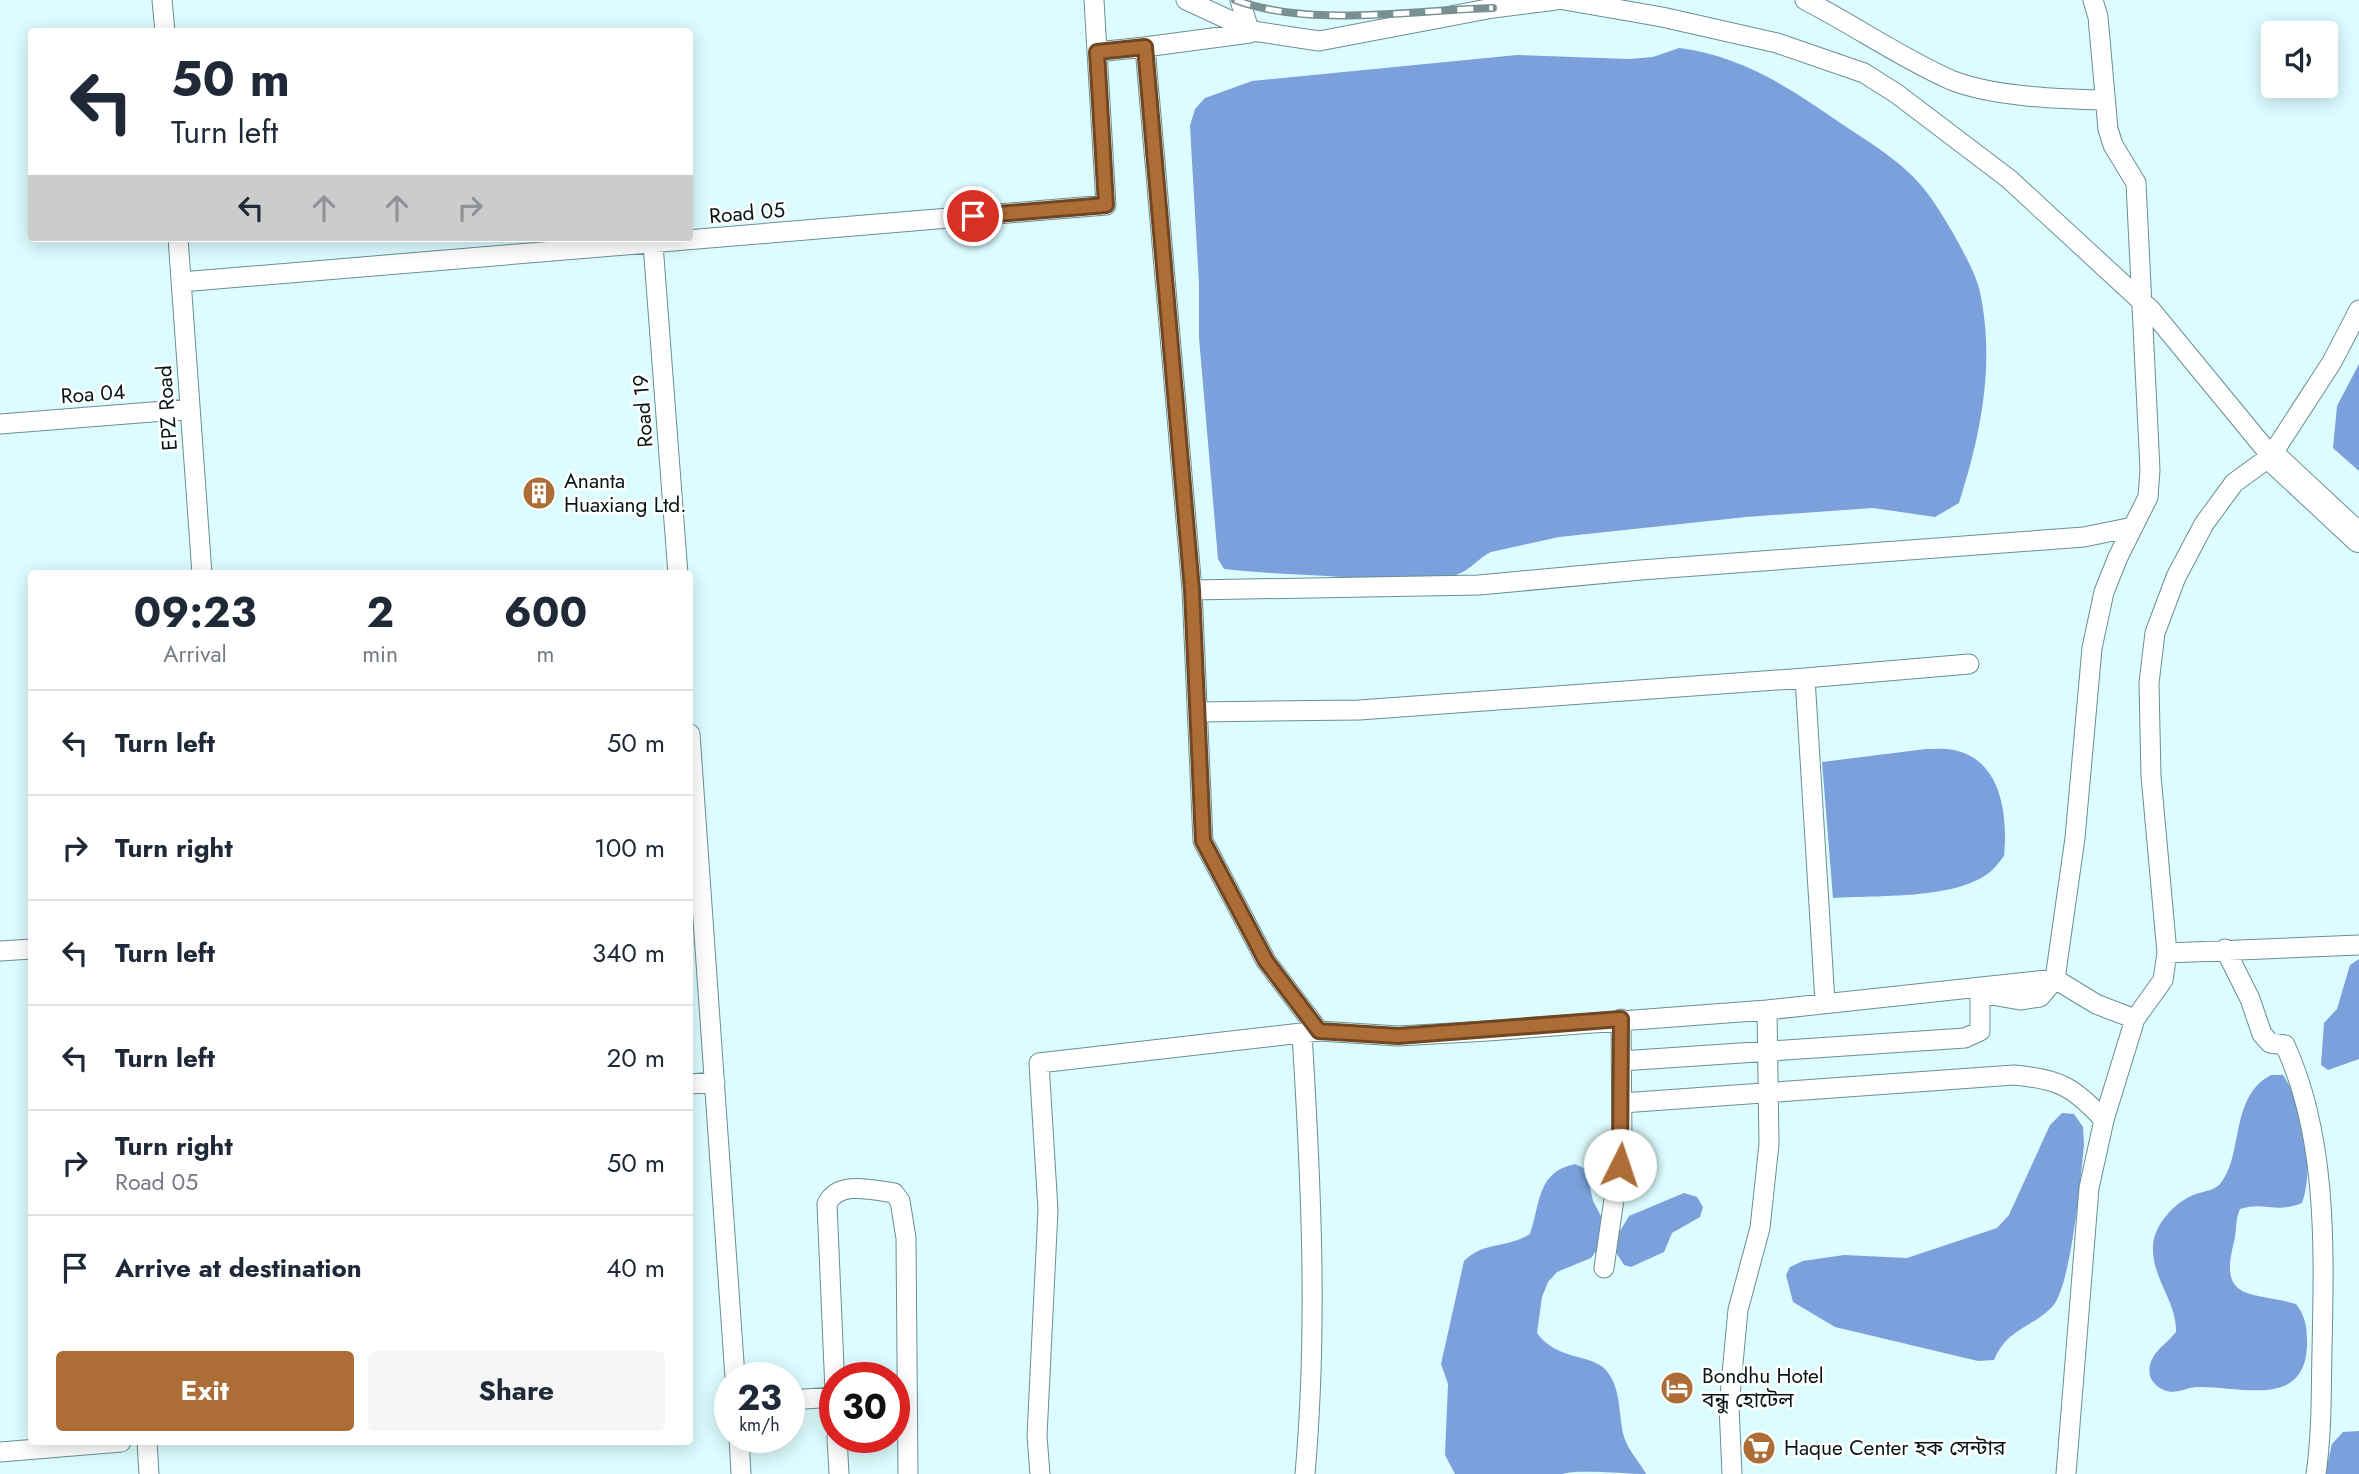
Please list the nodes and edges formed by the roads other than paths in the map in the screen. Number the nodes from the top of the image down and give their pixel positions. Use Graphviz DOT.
graph roads {
  1 [pos="162,0"];
  2 [pos="1094,0"];
  3 [pos="1186,0"];
  4 [pos="1240,0"];
  5 [pos="1556,0"];
  6 [pos="1564,0"];
  7 [pos="1805,0"];
  8 [pos="2093,0"];
  9 [pos="164,28"];
  10 [pos="1145,47"];
  11 [pos="1097,52"];
  12 [pos="2105,100"];
  13 [pos="693,241"];
  14 [pos="178,242"];
  15 [pos="676,242"];
  16 [pos="653,244"];
  17 [pos="181,282"];
  18 [pos="2144,304"];
  19 [pos="2359,310"];
  20 [pos="190,409"];
  21 [pos="0,424"];
  22 [pos="2271,456"];
  23 [pos="2133,527"];
  24 [pos="2359,538"];
  25 [pos="202,570"];
  26 [pos="678,570"];
  27 [pos="1192,590"];
  28 [pos="1969,664"];
  29 [pos="1805,678"];
  30 [pos="1197,712"];
  31 [pos="693,776"];
  32 [pos="2359,945"];
  33 [pos="28,949"];
  34 [pos="2225,949"];
  35 [pos="0,951"];
  36 [pos="2167,953"];
  37 [pos="2055,979"];
  38 [pos="1825,1002"];
  39 [pos="1767,1010"];
  40 [pos="1621,1019"];
  41 [pos="2135,1019"];
  42 [pos="1310,1033"];
  43 [pos="1768,1050"];
  44 [pos="1621,1061"];
  45 [pos="715,1082"];
  46 [pos="693,1084"];
  47 [pos="1768,1092"];
  48 [pos="1622,1104"];
  49 [pos="2104,1120"];
  50 [pos="1605,1268"];
  51 [pos="734,1362"];
  52 [pos="834,1362"];
  53 [pos="901,1362"];
  54 [pos="85,1445"];
  55 [pos="146,1445"];
  56 [pos="0,1452"];
  57 [pos="740,1453"];
  58 [pos="838,1453"];
  59 [pos="906,1453"];
  60 [pos="149,1474"];
  61 [pos="741,1474"];
  62 [pos="839,1474"];
  63 [pos="908,1474"];
  64 [pos="1040,1474"];
  65 [pos="1306,1474"];
  66 [pos="1732,1474"];
  67 [pos="2066,1474"];
  68 [pos="2316,1474"];
  1 -- 9 [label="street"];
  2 -- 11 [label="street"];
  3 -- 5 [label="street"];
  4 -- 10 [label="street"];
  6 -- 18 [label="street"];
  7 -- 12 [label="street"];
  8 -- 12 [label="street"];
  10 -- 11 [label="street"];
  10 -- 27 [label="street"];
  11 -- 13 [label="street, Road 05"];
  12 -- 18 [label="street"];
  14 -- 17 [label="street, EPZ Road"];
  15 -- 16 [label="street, Road 05"];
  16 -- 17 [label="street, Road 05"];
  16 -- 26 [label="street, Road 19"];
  17 -- 20 [label="street, EPZ Road"];
  18 -- 22 [label="street"];
  18 -- 23 [label="street"];
  19 -- 22 [label="street"];
  20 -- 21 [label="street, Roa 04"];
  20 -- 25 [label="street, EPZ Road"];
  22 -- 24 [label="street"];
  22 -- 36 [label="street"];
  23 -- 27 [label="street"];
  23 -- 37 [label="street"];
  27 -- 30 [label="street"];
  28 -- 29 [label="street"];
  29 -- 30 [label="street"];
  29 -- 38 [label="street"];
  30 -- 42 [label="street"];
  31 -- 45 [label="street"];
  32 -- 34 [label="street"];
  33 -- 35 [label="street"];
  34 -- 36 [label="street"];
  34 -- 68 [label="street"];
  36 -- 41 [label="street"];
  37 -- 38 [label="street"];
  37 -- 41 [label="street"];
  37 -- 43 [label="street"];
  38 -- 39 [label="street"];
  39 -- 40 [label="street"];
  39 -- 43 [label="street"];
  40 -- 42 [label="street"];
  40 -- 44 [label="street"];
  41 -- 49 [label="street"];
  42 -- 64 [label="street"];
  42 -- 65 [label="street"];
  43 -- 44 [label="street"];
  43 -- 47 [label="street"];
  44 -- 48 [label="street"];
  45 -- 46 [label="street"];
  45 -- 51 [label="street"];
  47 -- 48 [label="street"];
  47 -- 49 [label="street"];
  47 -- 66 [label="street"];
  48 -- 50 [label="street"];
  49 -- 67 [label="street"];
  52 -- 53 [label="street"];
  54 -- 56 [label="street"];
  55 -- 60 [label="street"];
  57 -- 61 [label="street"];
  58 -- 62 [label="street"];
  59 -- 63 [label="street"];
}
